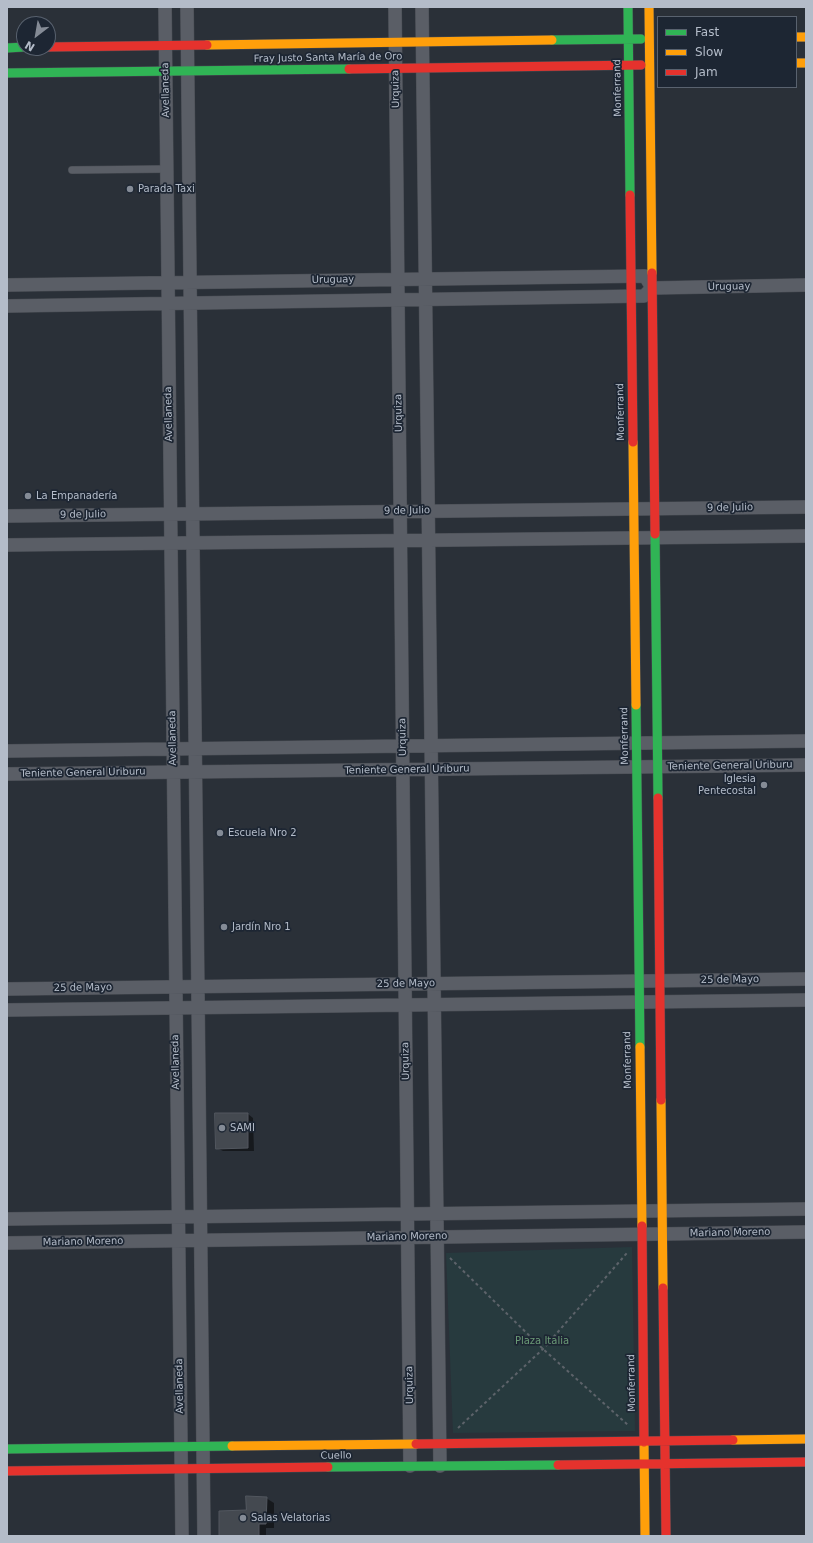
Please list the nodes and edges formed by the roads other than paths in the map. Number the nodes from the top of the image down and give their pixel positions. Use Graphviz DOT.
graph roads {
  1 [pos="165,7"];
  2 [pos="187,7"];
  3 [pos="395,7"];
  4 [pos="422,7"];
  5 [pos="628,7"];
  6 [pos="649,7"];
  7 [pos="654,39"];
  8 [pos="628,40"];
  9 [pos="422,42"];
  10 [pos="395,43"];
  11 [pos="165,46"];
  12 [pos="187,46"];
  13 [pos="56,47"];
  14 [pos="629,65"];
  15 [pos="654,65"];
  16 [pos="396,68"];
  17 [pos="422,68"];
  18 [pos="166,71"];
  19 [pos="188,71"];
  20 [pos="7,73"];
  21 [pos="167,169"];
  22 [pos="72,170"];
  23 [pos="631,276"];
  24 [pos="425,279"];
  25 [pos="398,280"];
  26 [pos="190,282"];
  27 [pos="168,283"];
  28 [pos="7,285"];
  29 [pos="806,285"];
  30 [pos="652,288"];
  31 [pos="631,296"];
  32 [pos="426,299"];
  33 [pos="398,300"];
  34 [pos="168,303"];
  35 [pos="190,303"];
  36 [pos="7,306"];
  37 [pos="806,507"];
  38 [pos="634,509"];
  39 [pos="655,509"];
  40 [pos="428,511"];
  41 [pos="400,512"];
  42 [pos="170,514"];
  43 [pos="193,514"];
  44 [pos="7,516"];
  45 [pos="806,536"];
  46 [pos="634,538"];
  47 [pos="655,538"];
  48 [pos="401,541"];
  49 [pos="428,541"];
  50 [pos="193,543"];
  51 [pos="171,544"];
  52 [pos="7,545"];
  53 [pos="806,741"];
  54 [pos="636,743"];
  55 [pos="658,743"];
  56 [pos="403,746"];
  57 [pos="431,746"];
  58 [pos="196,748"];
  59 [pos="173,749"];
  60 [pos="7,750"];
  61 [pos="806,765"];
  62 [pos="636,767"];
  63 [pos="658,767"];
  64 [pos="431,769"];
  65 [pos="403,770"];
  66 [pos="173,772"];
  67 [pos="196,772"];
  68 [pos="7,774"];
  69 [pos="806,979"];
  70 [pos="660,980"];
  71 [pos="639,981"];
  72 [pos="434,983"];
  73 [pos="405,984"];
  74 [pos="198,986"];
  75 [pos="176,987"];
  76 [pos="7,989"];
  77 [pos="806,1000"];
  78 [pos="639,1002"];
  79 [pos="660,1002"];
  80 [pos="406,1005"];
  81 [pos="434,1005"];
  82 [pos="176,1008"];
  83 [pos="198,1008"];
  84 [pos="7,1010"];
  85 [pos="806,1209"];
  86 [pos="663,1210"];
  87 [pos="641,1211"];
  88 [pos="436,1213"];
  89 [pos="408,1214"];
  90 [pos="201,1216"];
  91 [pos="178,1217"];
  92 [pos="7,1219"];
  93 [pos="806,1232"];
  94 [pos="641,1234"];
  95 [pos="663,1234"];
  96 [pos="408,1237"];
  97 [pos="437,1237"];
  98 [pos="178,1240"];
  99 [pos="201,1240"];
  100 [pos="7,1243"];
  101 [pos="806,1439"];
  102 [pos="644,1441"];
  103 [pos="666,1441"];
  104 [pos="410,1444"];
  105 [pos="439,1444"];
  106 [pos="181,1447"];
  107 [pos="203,1447"];
  108 [pos="7,1449"];
  109 [pos="806,1462"];
  110 [pos="644,1464"];
  111 [pos="666,1464"];
  112 [pos="410,1466"];
  113 [pos="440,1466"];
  114 [pos="181,1469"];
  115 [pos="204,1469"];
  116 [pos="7,1471"];
  117 [pos="182,1536"];
  118 [pos="204,1536"];
  119 [pos="645,1536"];
  120 [pos="666,1536"];
  1 -- 11 [label="street, Avellaneda"];
  2 -- 12 [label="street"];
  3 -- 10 [label="street, Urquiza"];
  4 -- 9 [label="street"];
  5 -- 8 [label="street, Monferrand"];
  6 -- 7 [label="street"];
  7 -- 8 [label="street, Fray Justo Santa María de Oro"];
  7 -- 15 [label="street"];
  8 -- 9 [label="street, Fray Justo Santa María de Oro"];
  8 -- 14 [label="street, Monferrand"];
  9 -- 10 [label="street, Fray Justo Santa María de Oro"];
  9 -- 17 [label="street"];
  10 -- 12 [label="street, Fray Justo Santa María de Oro"];
  10 -- 16 [label="street, Urquiza"];
  11 -- 12 [label="street, Fray Justo Santa María de Oro"];
  11 -- 13 [label="street, Fray Justo Santa María de Oro"];
  11 -- 18 [label="street, Avellaneda"];
  12 -- 19 [label="street"];
  14 -- 15 [label="street, Fray Justo Santa María de Oro"];
  14 -- 17 [label="street, Fray Justo Santa María de Oro"];
  14 -- 23 [label="street, Monferrand"];
  15 -- 30 [label="street"];
  16 -- 17 [label="street, Fray Justo Santa María de Oro"];
  16 -- 19 [label="street, Fray Justo Santa María de Oro"];
  16 -- 25 [label="street, Urquiza"];
  17 -- 24 [label="street"];
  18 -- 19 [label="street, Fray Justo Santa María de Oro"];
  18 -- 20 [label="street, Fray Justo Santa María de Oro"];
  18 -- 21 [label="street, Avellaneda"];
  19 -- 26 [label="street"];
  21 -- 22 [label="lane"];
  21 -- 27 [label="street, Avellaneda"];
  23 -- 24 [label="street, Uruguay"];
  23 -- 30 [label="street, Uruguay"];
  23 -- 31 [label="street, Monferrand"];
  24 -- 25 [label="street, Uruguay"];
  24 -- 32 [label="street"];
  25 -- 26 [label="street, Uruguay"];
  25 -- 33 [label="street, Urquiza"];
  26 -- 27 [label="street, Uruguay"];
  26 -- 35 [label="street"];
  27 -- 28 [label="street, Uruguay"];
  27 -- 34 [label="street, Avellaneda"];
  29 -- 30 [label="street, Uruguay"];
  30 -- 31 [label="street, Uruguay"];
  30 -- 39 [label="street"];
  31 -- 32 [label="street, Uruguay"];
  31 -- 38 [label="street, Monferrand"];
  32 -- 33 [label="street, Uruguay"];
  32 -- 40 [label="street"];
  33 -- 35 [label="street, Uruguay"];
  33 -- 41 [label="street, Urquiza"];
  34 -- 35 [label="street, Uruguay"];
  34 -- 36 [label="street, Uruguay"];
  34 -- 42 [label="street, Avellaneda"];
  35 -- 43 [label="street"];
  37 -- 39 [label="street, 9 de Julio"];
  38 -- 39 [label="street, 9 de Julio"];
  38 -- 40 [label="street, 9 de Julio"];
  38 -- 46 [label="street, Monferrand"];
  39 -- 47 [label="street"];
  40 -- 41 [label="street, 9 de Julio"];
  40 -- 49 [label="street"];
  41 -- 43 [label="street, 9 de Julio"];
  41 -- 48 [label="street, Urquiza"];
  42 -- 43 [label="street, 9 de Julio"];
  42 -- 44 [label="street, 9 de Julio"];
  42 -- 51 [label="street, Avellaneda"];
  43 -- 50 [label="street"];
  45 -- 47 [label="street"];
  46 -- 47 [label="street"];
  46 -- 49 [label="street"];
  46 -- 54 [label="street, Monferrand"];
  47 -- 55 [label="street"];
  48 -- 49 [label="street"];
  48 -- 50 [label="street"];
  48 -- 56 [label="street, Urquiza"];
  49 -- 57 [label="street"];
  50 -- 51 [label="street"];
  50 -- 58 [label="street"];
  51 -- 52 [label="street"];
  51 -- 59 [label="street, Avellaneda"];
  53 -- 55 [label="street"];
  54 -- 55 [label="street"];
  54 -- 57 [label="street"];
  54 -- 62 [label="street, Monferrand"];
  55 -- 63 [label="street"];
  56 -- 57 [label="street"];
  56 -- 58 [label="street"];
  56 -- 65 [label="street, Urquiza"];
  57 -- 64 [label="street"];
  58 -- 59 [label="street"];
  58 -- 67 [label="street"];
  59 -- 60 [label="street"];
  59 -- 66 [label="street, Avellaneda"];
  61 -- 63 [label="street, Teniente General Uriburu"];
  62 -- 63 [label="street, Teniente General Uriburu"];
  62 -- 64 [label="street, Teniente General Uriburu"];
  62 -- 71 [label="street, Monferrand"];
  63 -- 70 [label="street"];
  64 -- 65 [label="street, Teniente General Uriburu"];
  64 -- 72 [label="street"];
  65 -- 67 [label="street, Teniente General Uriburu"];
  65 -- 73 [label="street, Urquiza"];
  66 -- 67 [label="street, Teniente General Uriburu"];
  66 -- 68 [label="street, Teniente General Uriburu"];
  66 -- 75 [label="street, Avellaneda"];
  67 -- 74 [label="street"];
  69 -- 70 [label="street, 25 de Mayo"];
  70 -- 71 [label="street, 25 de Mayo"];
  70 -- 79 [label="street"];
  71 -- 72 [label="street, 25 de Mayo"];
  71 -- 78 [label="street, Monferrand"];
  72 -- 73 [label="street, 25 de Mayo"];
  72 -- 81 [label="street"];
  73 -- 74 [label="street, 25 de Mayo"];
  73 -- 80 [label="street, Urquiza"];
  74 -- 75 [label="street, 25 de Mayo"];
  74 -- 83 [label="street"];
  75 -- 76 [label="street, 25 de Mayo"];
  75 -- 82 [label="street, Avellaneda"];
  77 -- 79 [label="street, 25 de Mayo"];
  78 -- 79 [label="street, 25 de Mayo"];
  78 -- 81 [label="street, 25 de Mayo"];
  78 -- 87 [label="street, Monferrand"];
  79 -- 86 [label="street"];
  80 -- 81 [label="street, 25 de Mayo"];
  80 -- 83 [label="street, 25 de Mayo"];
  80 -- 89 [label="street, Urquiza"];
  81 -- 88 [label="street"];
  82 -- 83 [label="street, 25 de Mayo"];
  82 -- 84 [label="street, 25 de Mayo"];
  82 -- 91 [label="street, Avellaneda"];
  83 -- 90 [label="street"];
  85 -- 86 [label="street"];
  86 -- 87 [label="street"];
  86 -- 95 [label="street"];
  87 -- 88 [label="street"];
  87 -- 94 [label="street, Monferrand"];
  88 -- 89 [label="street"];
  88 -- 97 [label="street"];
  89 -- 90 [label="street"];
  89 -- 96 [label="street, Urquiza"];
  90 -- 91 [label="street"];
  90 -- 99 [label="street"];
  91 -- 92 [label="street"];
  91 -- 98 [label="street, Avellaneda"];
  93 -- 95 [label="street, Mariano Moreno"];
  94 -- 95 [label="street, Mariano Moreno"];
  94 -- 97 [label="street, Mariano Moreno"];
  94 -- 102 [label="street, Monferrand"];
  95 -- 103 [label="street"];
  96 -- 97 [label="street, Mariano Moreno"];
  96 -- 99 [label="street, Mariano Moreno"];
  96 -- 104 [label="street, Urquiza"];
  97 -- 105 [label="street"];
  98 -- 99 [label="street, Mariano Moreno"];
  98 -- 100 [label="street, Mariano Moreno"];
  98 -- 106 [label="street, Avellaneda"];
  99 -- 107 [label="street"];
  101 -- 103 [label="street, Cuello"];
  102 -- 103 [label="street, Cuello"];
  102 -- 105 [label="street, Cuello"];
  102 -- 110 [label="street, Monferrand"];
  103 -- 111 [label="street"];
  104 -- 105 [label="street, Cuello"];
  104 -- 107 [label="street, Cuello"];
  104 -- 112 [label="street, Urquiza"];
  105 -- 113 [label="street"];
  106 -- 107 [label="street, Cuello"];
  106 -- 108 [label="street, Cuello"];
  106 -- 114 [label="street, Avellaneda"];
  107 -- 115 [label="street"];
  109 -- 111 [label="street, Cuello"];
  110 -- 111 [label="street, Cuello"];
  110 -- 113 [label="street, Cuello"];
  110 -- 119 [label="street, Monferrand"];
  111 -- 120 [label="street"];
  112 -- 113 [label="street, Cuello"];
  112 -- 115 [label="street, Cuello"];
  114 -- 115 [label="street, Cuello"];
  114 -- 116 [label="street, Cuello"];
  114 -- 117 [label="street, Avellaneda"];
  115 -- 118 [label="street"];
}
